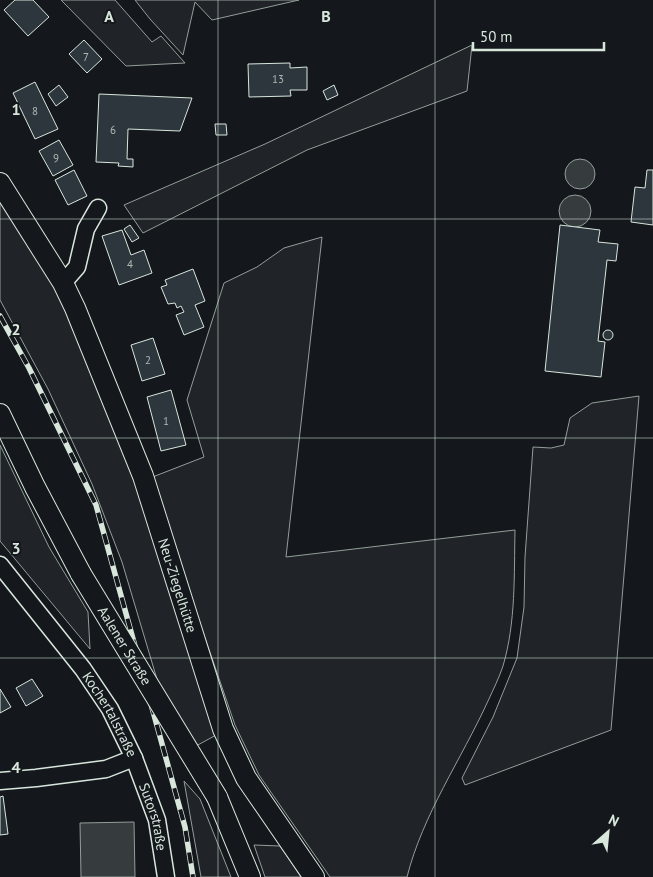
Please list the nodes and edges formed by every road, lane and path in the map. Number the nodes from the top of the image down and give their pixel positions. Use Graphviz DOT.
graph roads {
  1 [pos="0,183"];
  2 [pos="98,208"];
  3 [pos="63,283"];
  4 [pos="0,414"];
  5 [pos="0,565"];
  6 [pos="134,758"];
  7 [pos="0,781"];
  8 [pos="166,877"];
  9 [pos="250,877"];
  10 [pos="314,877"];
  1 -- 3 [label="street, Neu-Ziegelhütte"];
  2 -- 3 [label="street"];
  3 -- 10 [label="street, Neu-Ziegelhütte"];
  4 -- 9 [label="street, Aalener Straße, bridge"];
  5 -- 6 [label="street, Kochertalstraße"];
  6 -- 7 [label="street, Kochertalstraße"];
  6 -- 8 [label="street, Sutorstraße"];
}
